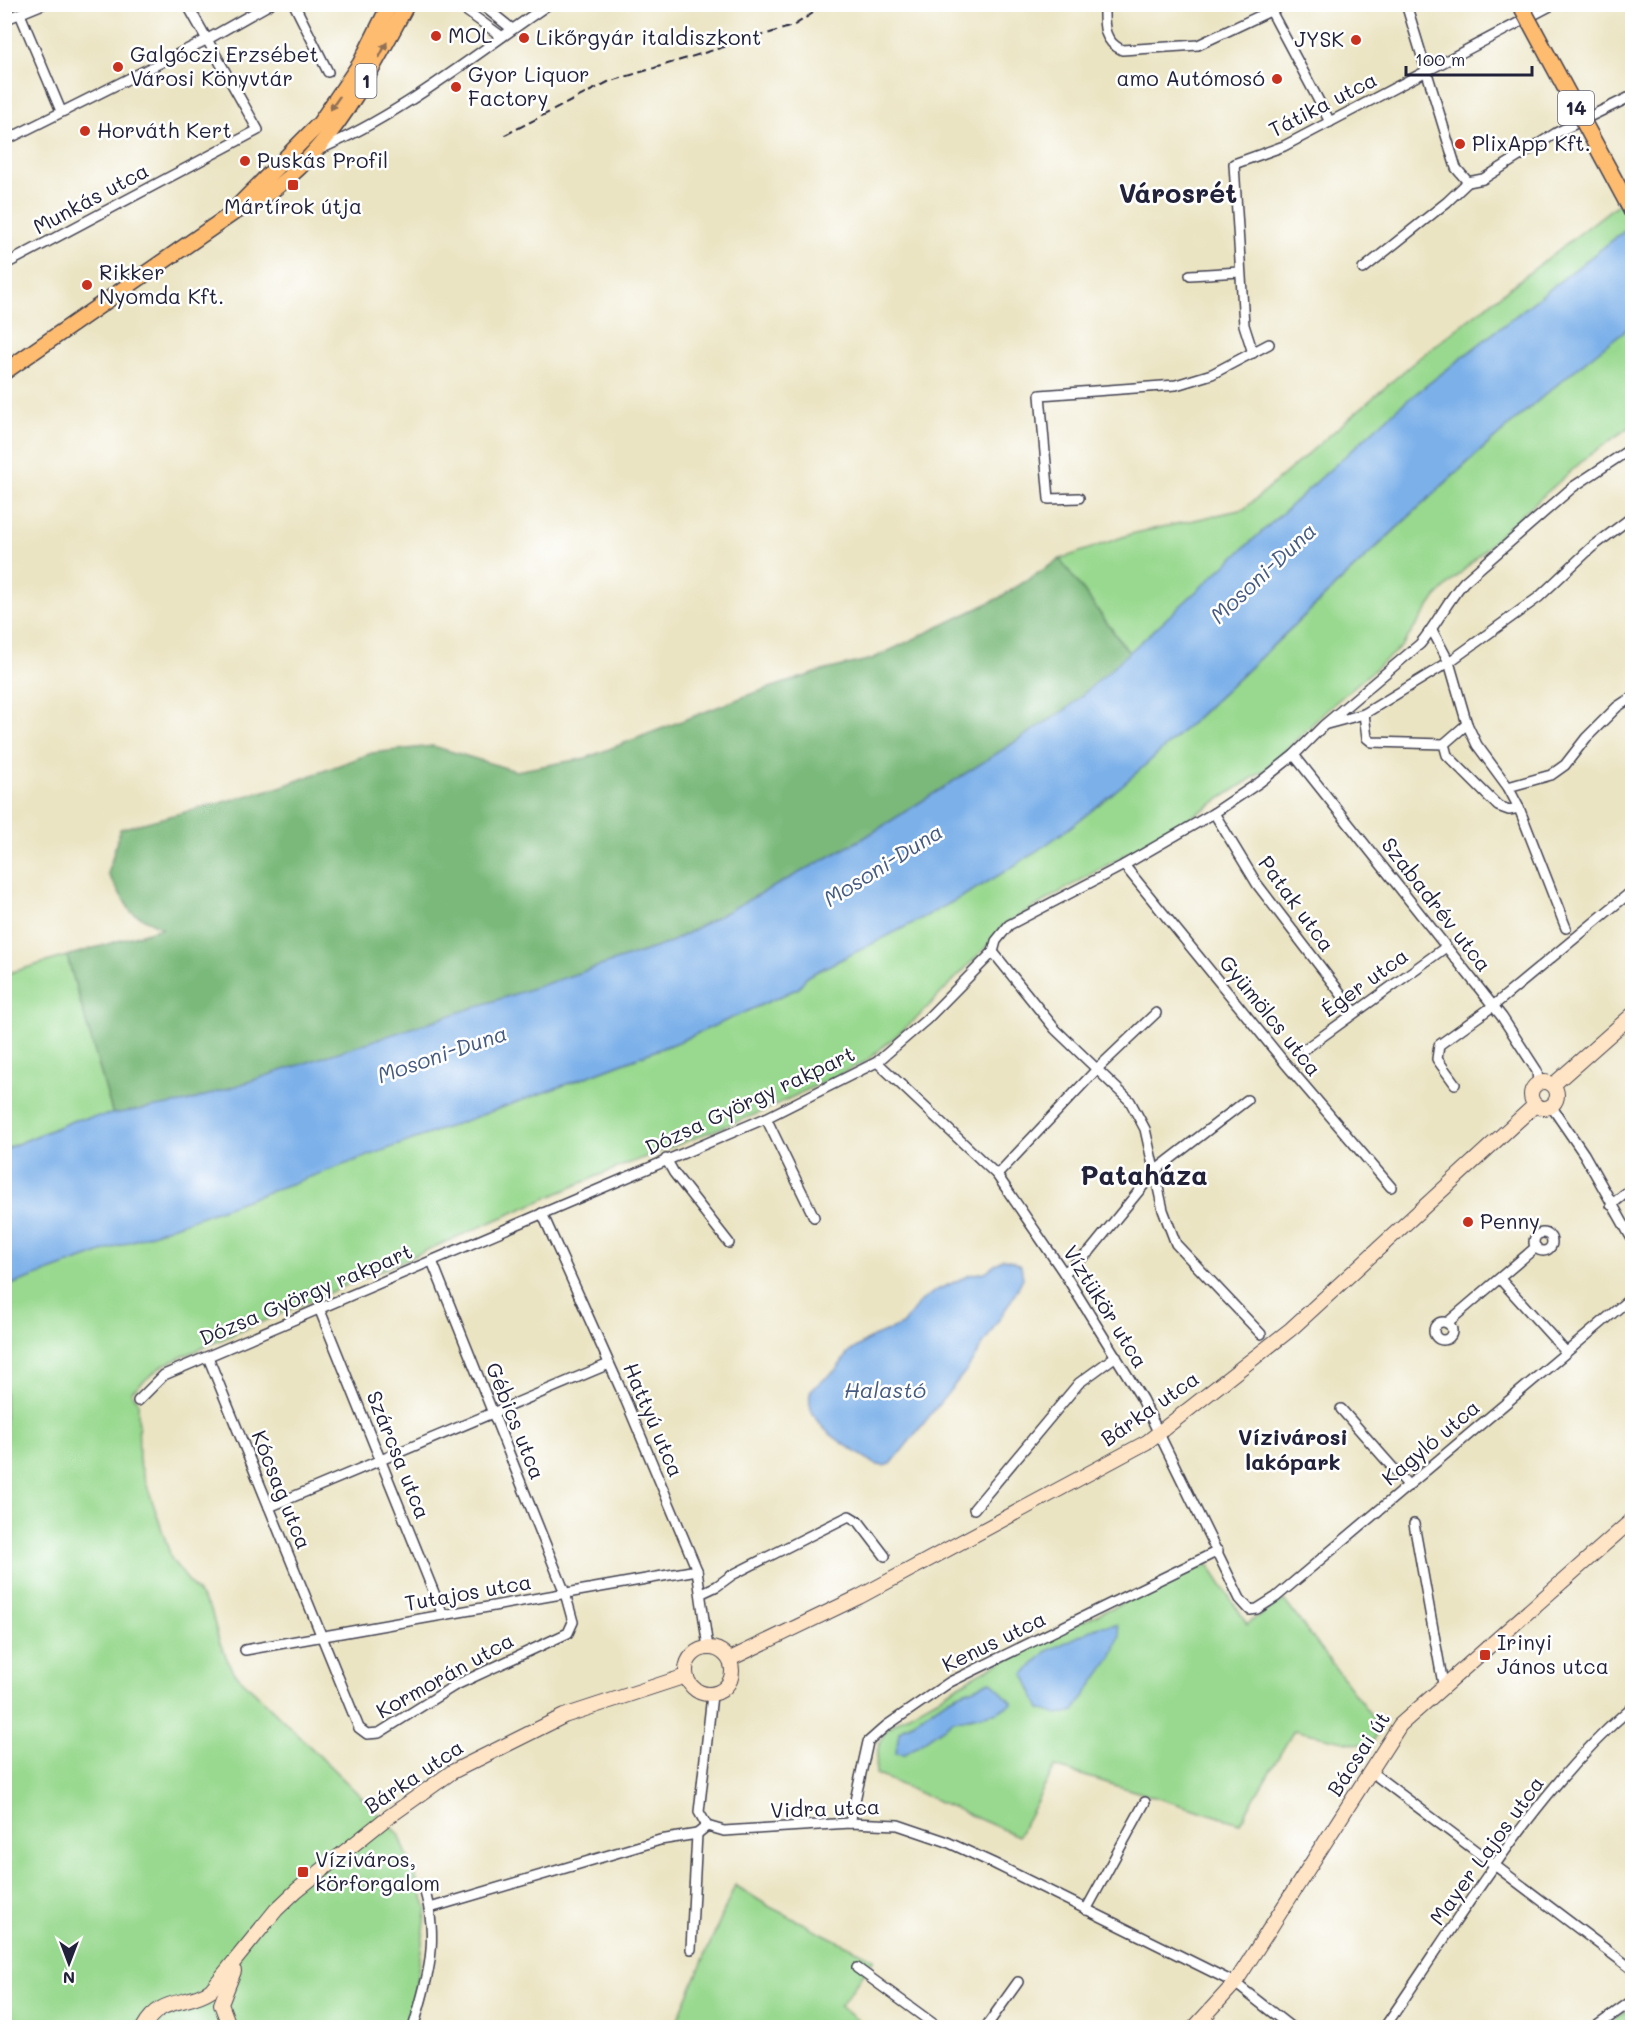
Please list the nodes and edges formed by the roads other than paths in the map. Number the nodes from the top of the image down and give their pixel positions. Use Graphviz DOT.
graph roads {
  1 [pos="188,4"];
  2 [pos="270,4"];
  3 [pos="294,4"];
  4 [pos="390,4"];
  5 [pos="407,4"];
  6 [pos="457,4"];
  7 [pos="481,4"];
  8 [pos="549,4"];
  9 [pos="1104,4"];
  10 [pos="1285,4"];
  11 [pos="1406,4"];
  12 [pos="1520,4"];
  13 [pos="1554,4"];
  14 [pos="39,5"];
  15 [pos="1271,11"];
  16 [pos="20,14"];
  17 [pos="4,20"];
  18 [pos="513,29"];
  19 [pos="501,36"];
  20 [pos="208,39"];
  21 [pos="328,72"];
  22 [pos="1426,74"];
  23 [pos="1632,96"];
  24 [pos="61,111"];
  25 [pos="1330,122"];
  26 [pos="4,141"];
  27 [pos="313,153"];
  28 [pos="1468,182"];
  29 [pos="1632,212"];
  30 [pos="233,213"];
  31 [pos="4,265"];
  32 [pos="1363,268"];
  33 [pos="1240,272"];
  34 [pos="1190,275"];
  35 [pos="1269,345"];
  36 [pos="1253,353"];
  37 [pos="4,372"];
  38 [pos="1632,448"];
  39 [pos="1079,498"];
  40 [pos="1632,517"];
  41 [pos="1432,630"];
  42 [pos="1449,662"];
  43 [pos="1632,697"];
  44 [pos="1364,714"];
  45 [pos="1467,724"];
  46 [pos="1324,725"];
  47 [pos="1444,744"];
  48 [pos="1294,755"];
  49 [pos="1508,787"];
  50 [pos="1519,808"];
  51 [pos="1214,813"];
  52 [pos="1124,865"];
  53 [pos="1632,891"];
  54 [pos="1566,928"];
  55 [pos="1446,947"];
  56 [pos="993,952"];
  57 [pos="1493,1006"];
  58 [pos="1355,1012"];
  59 [pos="1156,1013"];
  60 [pos="1632,1015"];
  61 [pos="1305,1049"];
  62 [pos="877,1062"];
  63 [pos="1098,1068"];
  64 [pos="1538,1083"];
  65 [pos="1455,1084"];
  66 [pos="1553,1085"];
  67 [pos="1247,1100"];
  68 [pos="1535,1105"];
  69 [pos="1551,1106"];
  70 [pos="766,1118"];
  71 [pos="666,1159"];
  72 [pos="1155,1170"];
  73 [pos="997,1175"];
  74 [pos="1390,1187"];
  75 [pos="1632,1188"];
  76 [pos="1611,1205"];
  77 [pos="542,1213"];
  78 [pos="814,1217"];
  79 [pos="1632,1239"];
  80 [pos="729,1243"];
  81 [pos="1536,1248"];
  82 [pos="432,1261"];
  83 [pos="1064,1274"];
  84 [pos="1500,1280"];
  85 [pos="1632,1297"];
  86 [pos="319,1308"];
  87 [pos="1447,1323"];
  88 [pos="1261,1334"];
  89 [pos="1566,1352"];
  90 [pos="1116,1356"];
  91 [pos="208,1357"];
  92 [pos="609,1364"];
  93 [pos="138,1401"];
  94 [pos="1341,1409"];
  95 [pos="492,1413"];
  96 [pos="1160,1433"];
  97 [pos="380,1460"];
  98 [pos="1409,1486"];
  99 [pos="269,1507"];
  100 [pos="974,1509"];
  101 [pos="1632,1520"];
  102 [pos="1414,1524"];
  103 [pos="1218,1551"];
  104 [pos="885,1556"];
  105 [pos="697,1570"];
  106 [pos="565,1593"];
  107 [pos="702,1593"];
  108 [pos="1250,1610"];
  109 [pos="443,1616"];
  110 [pos="321,1638"];
  111 [pos="708,1648"];
  112 [pos="245,1650"];
  113 [pos="729,1659"];
  114 [pos="687,1676"];
  115 [pos="1443,1684"];
  116 [pos="712,1695"];
  117 [pos="1632,1707"];
  118 [pos="1370,1771"];
  119 [pos="1145,1802"];
  120 [pos="850,1823"];
  121 [pos="707,1826"];
  122 [pos="697,1834"];
  123 [pos="1497,1864"];
  124 [pos="424,1889"];
  125 [pos="430,1908"];
  126 [pos="1086,1910"];
  127 [pos="691,1949"];
  128 [pos="238,1960"];
  129 [pos="857,1968"];
  130 [pos="1632,1969"];
  131 [pos="1018,1982"];
  132 [pos="1235,1983"];
  133 [pos="185,2000"];
  134 [pos="1632,2001"];
  135 [pos="227,2023"];
  136 [pos="143,2028"];
  137 [pos="413,2028"];
  138 [pos="939,2028"];
  139 [pos="985,2028"];
  140 [pos="1194,2028"];
  141 [pos="1292,2028"];
  142 [pos="1384,2028"];
  143 [pos="1594,2028"];
  1 -- 20 [label="street"];
  2 -- 20 [label="street"];
  3 -- 21 [label="street"];
  4 -- 30 [label="main road, 1, one-way"];
  27 -- 5 [label="main road, 1, one-way"];
  6 -- 19 [label="street"];
  7 -- 18 [label="street"];
  8 -- 18 [label="street"];
  9 -- 15 [label="street"];
  10 -- 15 [label="street"];
  11 -- 22 [label="street"];
  12 -- 29 [label="main road, 14, bridge"];
  13 -- 22 [label="street, Tátika utca"];
  14 -- 16 [label="street"];
  15 -- 25 [label="street"];
  16 -- 17 [label="street"];
  16 -- 24 [label="street"];
  18 -- 19 [label="street"];
  19 -- 27 [label="street"];
  20 -- 24 [label="street"];
  20 -- 31 [label="street, Munkás utca"];
  22 -- 25 [label="street, Tátika utca"];
  22 -- 28 [label="street"];
  23 -- 28 [label="street"];
  24 -- 26 [label="street"];
  25 -- 33 [label="street, Tátika utca"];
  27 -- 30 [label="main road, 1"];
  28 -- 32 [label="street"];
  30 -- 37 [label="main road, 1"];
  33 -- 34 [label="street"];
  33 -- 36 [label="street"];
  35 -- 36 [label="street"];
  36 -- 39 [label="street"];
  38 -- 41 [label="street, Dózsa György rakpart"];
  40 -- 42 [label="street"];
  41 -- 42 [label="street"];
  41 -- 46 [label="street, Dózsa György rakpart"];
  42 -- 44 [label="street"];
  42 -- 45 [label="street"];
  43 -- 49 [label="street"];
  44 -- 46 [label="street"];
  44 -- 47 [label="street"];
  45 -- 47 [label="street"];
  45 -- 49 [label="street"];
  46 -- 48 [label="street, Dózsa György rakpart"];
  47 -- 50 [label="street"];
  48 -- 51 [label="street, Dózsa György rakpart"];
  48 -- 55 [label="street, Szabadrév utca"];
  49 -- 50 [label="street"];
  50 -- 54 [label="street"];
  51 -- 52 [label="street, Dózsa György rakpart"];
  51 -- 58 [label="street, Patak utca"];
  52 -- 56 [label="street, Dózsa György rakpart"];
  52 -- 74 [label="street, Gyümölcs utca"];
  53 -- 57 [label="street"];
  55 -- 57 [label="street, Szabadrév utca"];
  55 -- 58 [label="street, Éger utca"];
  56 -- 62 [label="street, Dózsa György rakpart"];
  56 -- 63 [label="street"];
  57 -- 64 [label="street, Szabadrév utca"];
  57 -- 65 [label="street"];
  58 -- 61 [label="street, Éger utca"];
  59 -- 63 [label="street"];
  60 -- 66 [label="street"];
  62 -- 70 [label="street, Dózsa György rakpart"];
  62 -- 73 [label="street, Víztükör utca"];
  63 -- 72 [label="street"];
  63 -- 73 [label="street"];
  64 -- 66 [label="street"];
  64 -- 68 [label="street"];
  66 -- 69 [label="street"];
  67 -- 72 [label="street"];
  68 -- 69 [label="street"];
  68 -- 96 [label="street, Bárka utca"];
  69 -- 76 [label="street"];
  70 -- 71 [label="street, Dózsa György rakpart"];
  70 -- 78 [label="street"];
  71 -- 77 [label="street, Dózsa György rakpart"];
  71 -- 80 [label="street"];
  72 -- 83 [label="street"];
  72 -- 88 [label="street"];
  73 -- 83 [label="street, Víztükör utca"];
  75 -- 76 [label="street"];
  76 -- 79 [label="street"];
  77 -- 82 [label="street, Dózsa György rakpart"];
  77 -- 92 [label="street, Hattyú utca"];
  81 -- 84 [label="street"];
  82 -- 86 [label="street, Dózsa György rakpart"];
  82 -- 95 [label="street, Gébics utca"];
  83 -- 90 [label="street, Víztükör utca"];
  84 -- 87 [label="street"];
  84 -- 89 [label="street"];
  85 -- 89 [label="street, Kagyló utca"];
  86 -- 91 [label="street, Dózsa György rakpart"];
  86 -- 97 [label="street, Szárcsa utca"];
  89 -- 98 [label="street, Kagyló utca"];
  90 -- 96 [label="street, Víztükör utca"];
  90 -- 100 [label="street"];
  91 -- 93 [label="street, Dózsa György rakpart"];
  91 -- 99 [label="street, Kócsag utca"];
  92 -- 95 [label="street"];
  92 -- 105 [label="street, Hattyú utca"];
  94 -- 98 [label="street"];
  95 -- 97 [label="street"];
  95 -- 106 [label="street, Gébics utca"];
  96 -- 103 [label="street, Víztükör utca"];
  96 -- 113 [label="street, Bárka utca"];
  97 -- 99 [label="street"];
  97 -- 109 [label="street, Szárcsa utca"];
  98 -- 108 [label="street, Kagyló utca"];
  99 -- 110 [label="street, Kócsag utca"];
  101 -- 115 [label="street, Bácsai út"];
  102 -- 115 [label="street"];
  103 -- 108 [label="street, Víztükör utca"];
  103 -- 120 [label="street, Kenus utca"];
  104 -- 107 [label="street"];
  105 -- 106 [label="street, Tutajos utca"];
  105 -- 107 [label="street, Hattyú utca"];
  106 -- 109 [label="street, Tutajos utca"];
  106 -- 110 [label="street, Kormorán utca"];
  107 -- 111 [label="street, Hattyú utca"];
  109 -- 110 [label="street, Tutajos utca"];
  110 -- 112 [label="street, Tutajos utca"];
  111 -- 113 [label="street"];
  111 -- 114 [label="street"];
  113 -- 116 [label="street"];
  114 -- 116 [label="street"];
  114 -- 128 [label="street, Bárka utca"];
  115 -- 118 [label="street, Bácsai út"];
  116 -- 121 [label="street"];
  117 -- 123 [label="street, Mayer Lajos utca"];
  118 -- 123 [label="street"];
  118 -- 132 [label="street, Bácsai út"];
  119 -- 126 [label="street"];
  120 -- 121 [label="street, Vidra utca"];
  120 -- 126 [label="street, Vidra utca"];
  121 -- 122 [label="street"];
  122 -- 125 [label="street"];
  122 -- 127 [label="street"];
  123 -- 130 [label="street"];
  123 -- 142 [label="street, Mayer Lajos utca"];
  124 -- 125 [label="street"];
  125 -- 137 [label="street"];
  126 -- 132 [label="street, Vidra utca"];
  128 -- 133 [label="street"];
  128 -- 135 [label="street"];
  129 -- 138 [label="street"];
  131 -- 139 [label="street"];
  132 -- 140 [label="street, Bácsai út"];
  132 -- 141 [label="street, Vidra utca"];
  133 -- 135 [label="street"];
  133 -- 136 [label="street"];
  134 -- 143 [label="street"];
}
